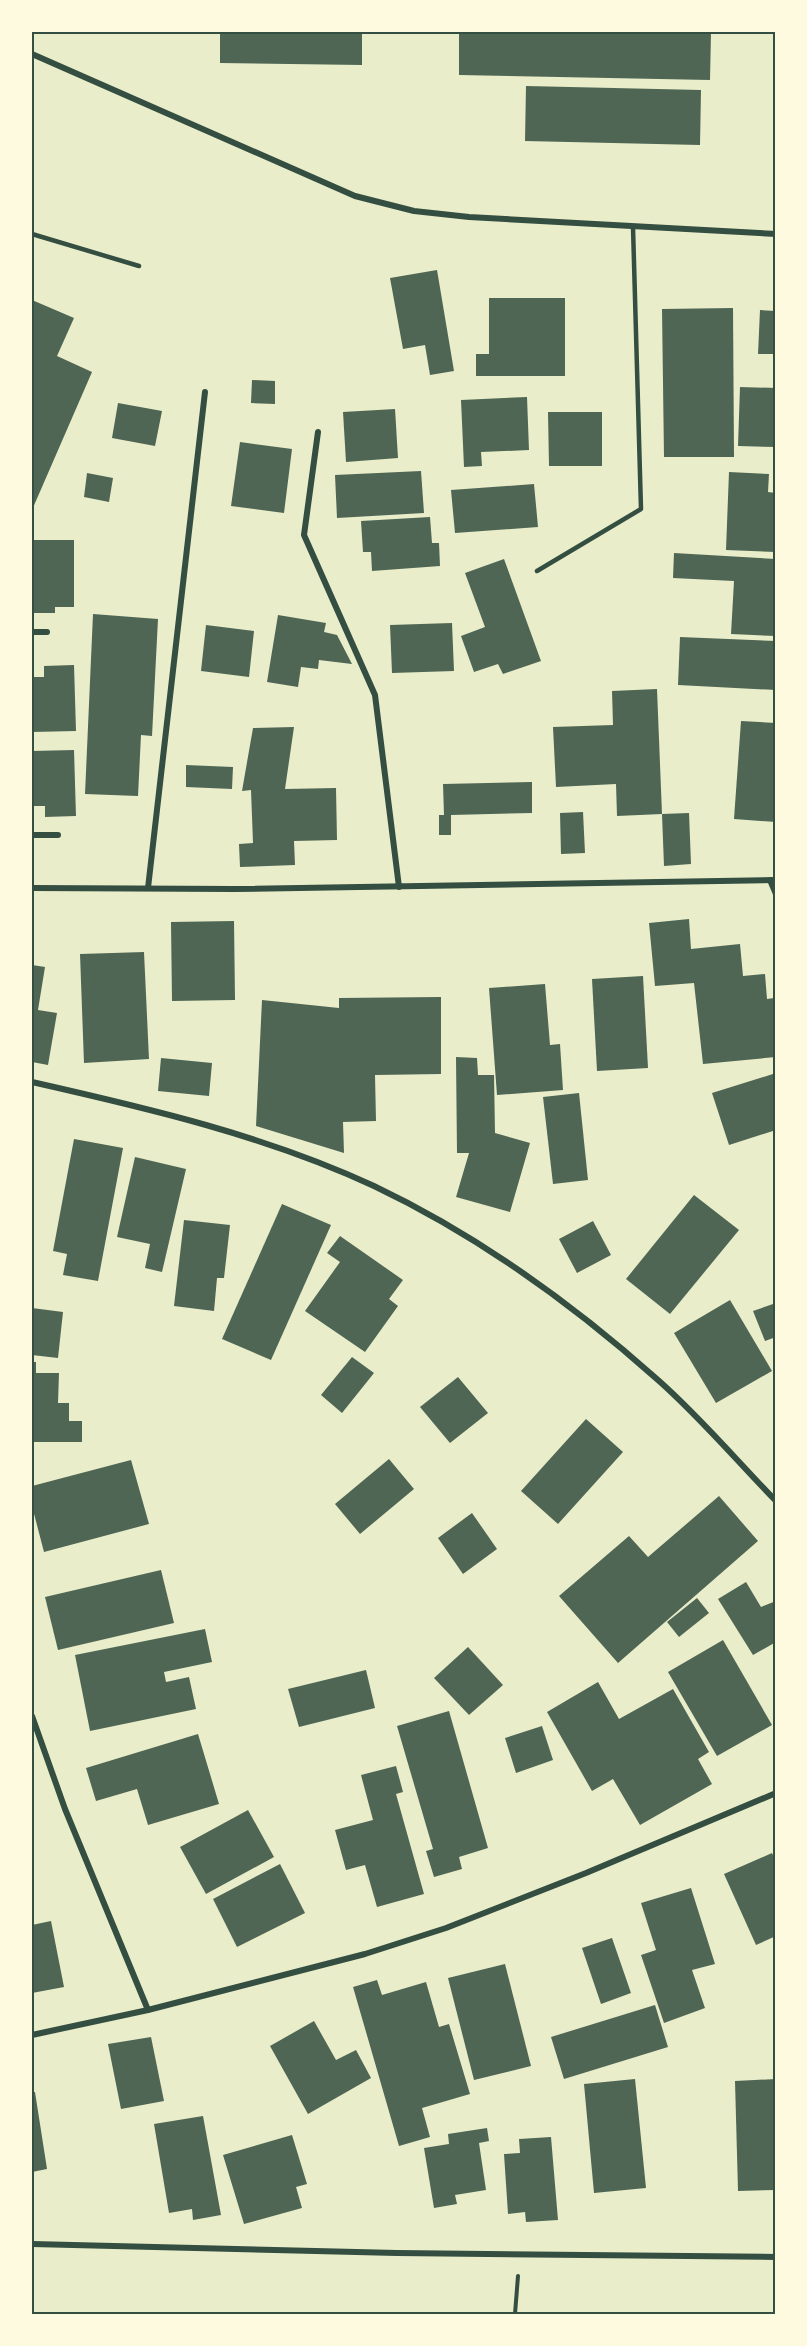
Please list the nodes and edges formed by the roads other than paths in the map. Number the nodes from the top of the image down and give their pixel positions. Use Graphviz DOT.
graph roads {
  1 [pos="32,54"];
  2 [pos="633,227"];
  3 [pos="32,234"];
  4 [pos="776,234"];
  5 [pos="139,266"];
  6 [pos="205,392"];
  7 [pos="318,432"];
  8 [pos="537,571"];
  9 [pos="32,632"];
  10 [pos="47,632"];
  11 [pos="32,835"];
  12 [pos="58,835"];
  13 [pos="772,880"];
  14 [pos="399,887"];
  15 [pos="32,888"];
  16 [pos="148,888"];
  17 [pos="776,894"];
  18 [pos="32,1082"];
  19 [pos="776,1501"];
  20 [pos="32,1716"];
  21 [pos="776,1793"];
  22 [pos="148,2010"];
  23 [pos="32,2035"];
  24 [pos="32,2244"];
  25 [pos="776,2258"];
  1 -- 2 [label="street"];
  2 -- 4 [label="street"];
  2 -- 8 [label="lane"];
  3 -- 5 [label="lane"];
  6 -- 16 [label="street"];
  7 -- 14 [label="street"];
  9 -- 10 [label="street"];
  11 -- 12 [label="street"];
  13 -- 14 [label="street"];
  13 -- 17 [label="street"];
  14 -- 16 [label="street"];
  15 -- 16 [label="street"];
  18 -- 19 [label="street"];
  20 -- 22 [label="street"];
  21 -- 22 [label="street"];
  22 -- 23 [label="street"];
  24 -- 25 [label="street"];
}
